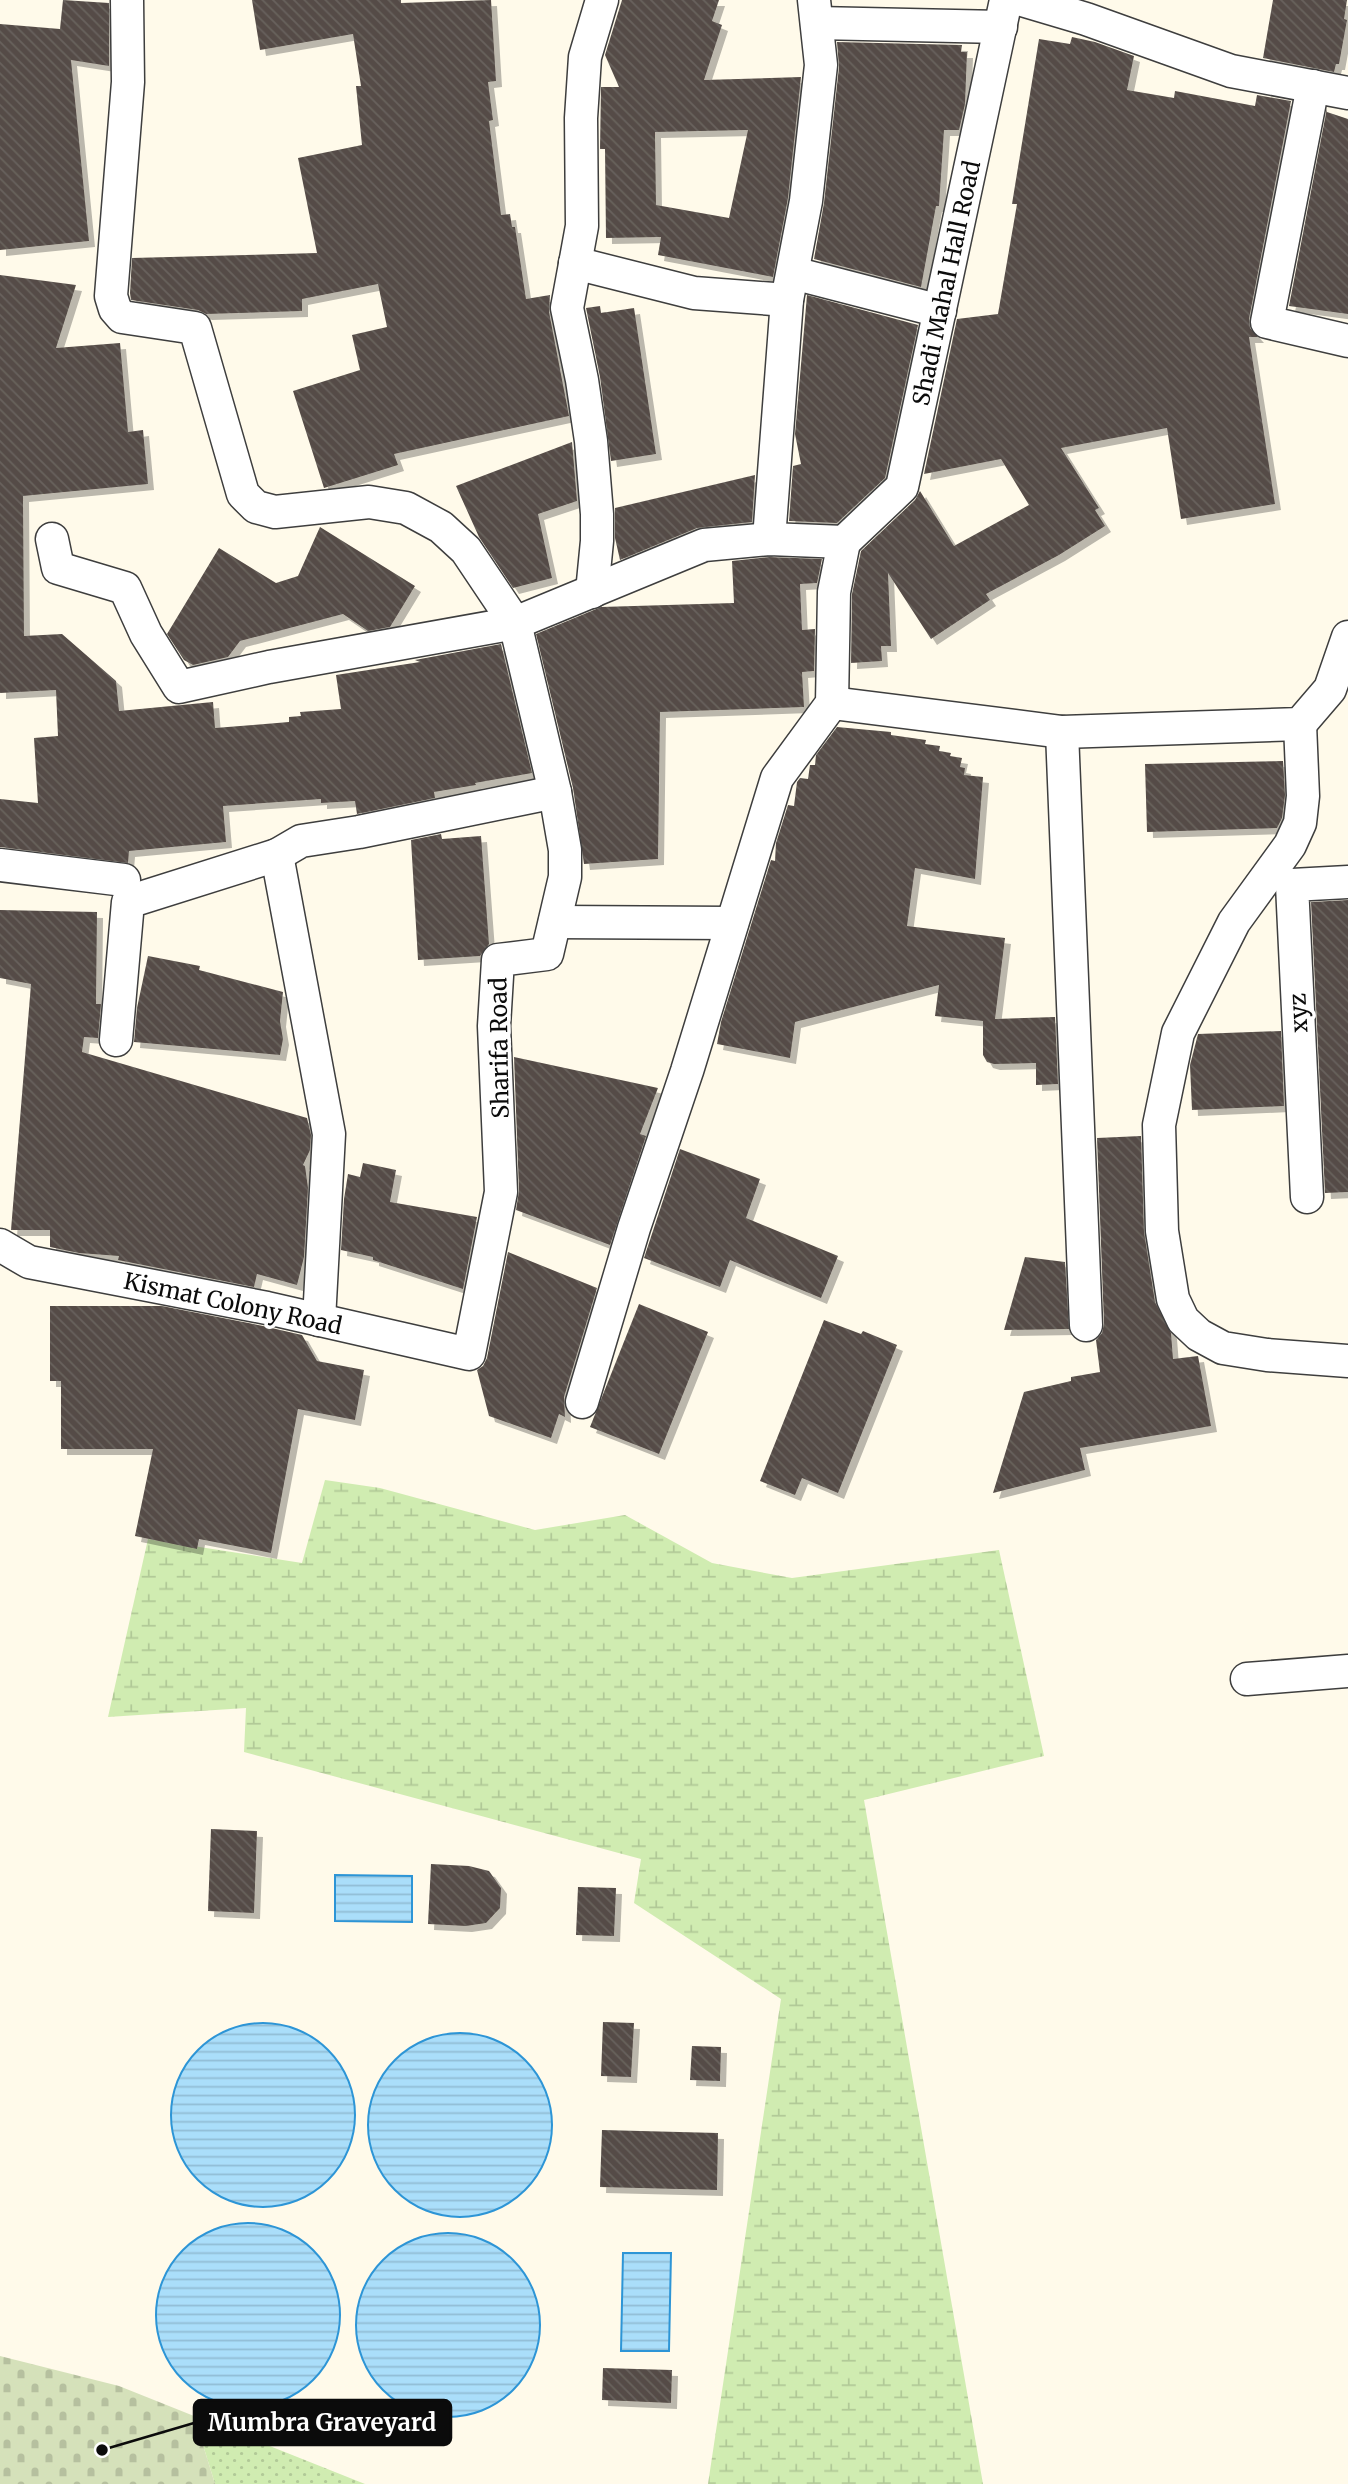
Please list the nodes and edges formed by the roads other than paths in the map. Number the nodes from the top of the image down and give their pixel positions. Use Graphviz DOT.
graph roads {
  1 [pos="127,0"];
  2 [pos="602,0"];
  3 [pos="1022,0"];
  4 [pos="816,11"];
  5 [pos="1003,13"];
  6 [pos="1313,86"];
  7 [pos="1348,90"];
  8 [pos="575,263"];
  9 [pos="790,287"];
  10 [pos="940,311"];
  11 [pos="1348,341"];
  12 [pos="52,539"];
  13 [pos="769,539"];
  14 [pos="844,542"];
  15 [pos="592,593"];
  16 [pos="516,623"];
  17 [pos="1348,637"];
  18 [pos="832,704"];
  19 [pos="1300,724"];
  20 [pos="1062,732"];
  21 [pos="555,792"];
  22 [pos="276,855"];
  23 [pos="0,865"];
  24 [pos="124,880"];
  25 [pos="1348,882"];
  26 [pos="555,922"];
  27 [pos="732,923"];
  28 [pos="116,1041"];
  29 [pos="1307,1197"];
  30 [pos="0,1245"];
  31 [pos="319,1320"];
  32 [pos="1086,1325"];
  33 [pos="469,1354"];
  34 [pos="1348,1361"];
  35 [pos="582,1402"];
  36 [pos="1348,1671"];
  37 [pos="1247,1679"];
  1 -- 16 [label="street"];
  2 -- 8 [label="street"];
  3 -- 6 [label="street"];
  4 -- 5 [label="street"];
  4 -- 9 [label="street"];
  5 -- 10 [label="street, Shadi Mahal Hall Road"];
  6 -- 7 [label="street"];
  6 -- 11 [label="street"];
  8 -- 9 [label="street"];
  8 -- 15 [label="street"];
  9 -- 10 [label="street"];
  9 -- 13 [label="street"];
  10 -- 14 [label="street, Shadi Mahal Hall Road"];
  12 -- 16 [label="street"];
  13 -- 14 [label="street"];
  13 -- 15 [label="street"];
  14 -- 18 [label="street"];
  15 -- 16 [label="street"];
  16 -- 21 [label="street, Sharifa Road"];
  17 -- 19 [label="street"];
  18 -- 20 [label="street"];
  18 -- 27 [label="street"];
  19 -- 20 [label="street"];
  19 -- 34 [label="street"];
  20 -- 32 [label="street"];
  21 -- 22 [label="street"];
  21 -- 26 [label="street, Sharifa Road"];
  22 -- 28 [label="street"];
  22 -- 31 [label="street"];
  23 -- 24 [label="street"];
  25 -- 29 [label="street, xyz"];
  26 -- 27 [label="street"];
  26 -- 33 [label="street, Sharifa Road"];
  27 -- 35 [label="street"];
  30 -- 31 [label="street, Kismat Colony Road"];
  31 -- 33 [label="street, Kismat Colony Road"];
  36 -- 37 [label="street"];
}
